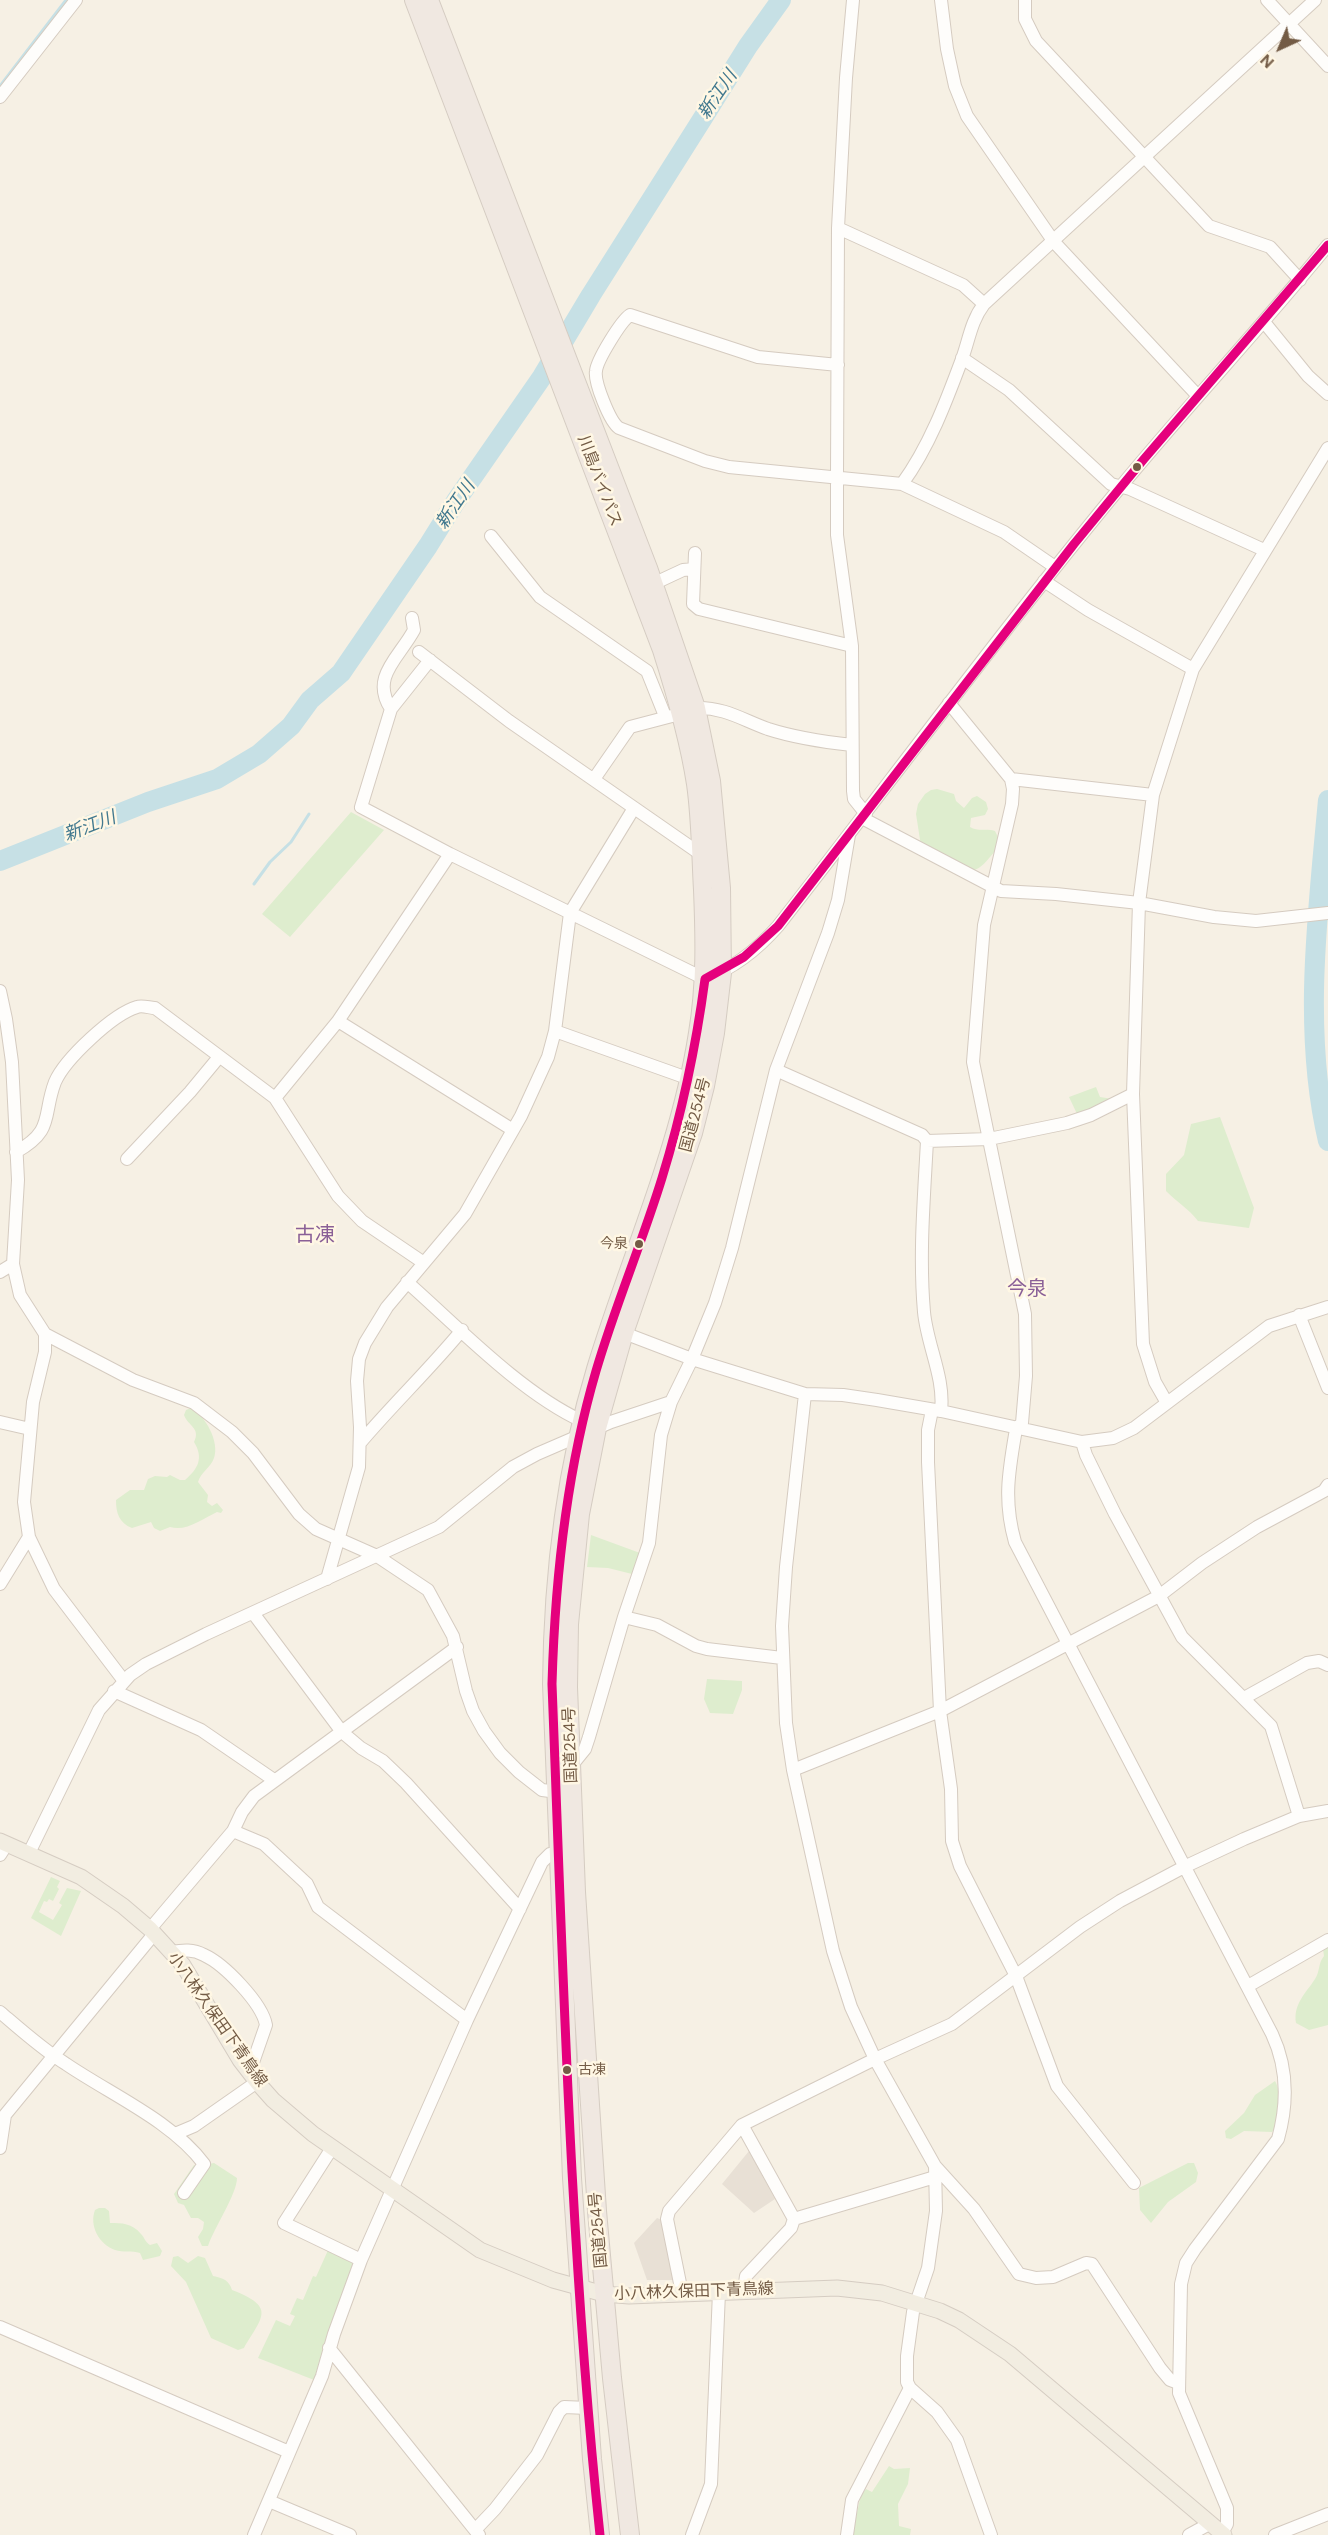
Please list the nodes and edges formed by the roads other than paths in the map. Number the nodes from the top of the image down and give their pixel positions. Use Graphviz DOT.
graph roads {
  1 [pos="76,0"];
  2 [pos="414,0"];
  3 [pos="429,0"];
  4 [pos="854,0"];
  5 [pos="941,0"];
  6 [pos="1025,0"];
  7 [pos="1267,0"];
  8 [pos="1315,0"];
  9 [pos="1290,24"];
  10 [pos="1328,66"];
  11 [pos="0,97"];
  12 [pos="1144,158"];
  13 [pos="838,228"];
  14 [pos="1054,242"];
  15 [pos="1328,246"];
  16 [pos="1300,280"];
  17 [pos="984,304"];
  18 [pos="1264,322"];
  19 [pos="962,358"];
  20 [pos="838,365"];
  21 [pos="571,388"];
  22 [pos="1328,394"];
  23 [pos="1198,396"];
  24 [pos="1328,448"];
  25 [pos="837,477"];
  26 [pos="902,484"];
  27 [pos="1120,487"];
  28 [pos="491,536"];
  29 [pos="1264,550"];
  30 [pos="695,553"];
  31 [pos="1055,567"];
  32 [pos="693,569"];
  33 [pos="1044,581"];
  34 [pos="653,584"];
  35 [pos="412,618"];
  36 [pos="852,646"];
  37 [pos="419,652"];
  38 [pos="430,660"];
  39 [pos="1192,669"];
  40 [pos="949,704"];
  41 [pos="391,708"];
  42 [pos="681,713"];
  43 [pos="852,745"];
  44 [pos="594,778"];
  45 [pos="1011,780"];
  46 [pos="1153,795"];
  47 [pos="634,808"];
  48 [pos="864,816"];
  49 [pos="849,835"];
  50 [pos="450,854"];
  51 [pos="702,855"];
  52 [pos="994,888"];
  53 [pos="1139,903"];
  54 [pos="570,913"];
  55 [pos="1328,913"];
  56 [pos="713,976"];
  57 [pos="0,991"];
  58 [pos="338,1021"];
  59 [pos="555,1031"];
  60 [pos="219,1057"];
  61 [pos="776,1070"];
  62 [pos="690,1079"];
  63 [pos="1133,1094"];
  64 [pos="275,1098"];
  65 [pos="513,1130"];
  66 [pos="988,1139"];
  67 [pos="927,1141"];
  68 [pos="16,1152"];
  69 [pos="127,1159"];
  70 [pos="424,1263"];
  71 [pos="13,1264"];
  72 [pos="0,1272"];
  73 [pos="407,1282"];
  74 [pos="1328,1307"];
  75 [pos="1299,1315"];
  76 [pos="462,1330"];
  77 [pos="624,1333"];
  78 [pos="45,1334"];
  79 [pos="692,1359"];
  80 [pos="1328,1388"];
  81 [pos="805,1394"];
  82 [pos="670,1402"];
  83 [pos="1167,1403"];
  84 [pos="936,1411"];
  85 [pos="0,1422"];
  86 [pos="30,1429"];
  87 [pos="586,1429"];
  88 [pos="1016,1429"];
  89 [pos="1082,1442"];
  90 [pos="360,1443"];
  91 [pos="1328,1485"];
  92 [pos="29,1537"];
  93 [pos="337,1539"];
  94 [pos="377,1556"];
  95 [pos="327,1579"];
  96 [pos="0,1584"];
  97 [pos="1158,1596"];
  98 [pos="253,1612"];
  99 [pos="624,1617"];
  100 [pos="1068,1643"];
  101 [pos="457,1647"];
  102 [pos="782,1658"];
  103 [pos="1328,1665"];
  104 [pos="124,1681"];
  105 [pos="114,1691"];
  106 [pos="1244,1698"];
  107 [pos="940,1712"];
  108 [pos="342,1732"];
  109 [pos="572,1765"];
  110 [pos="793,1770"];
  111 [pos="274,1780"];
  112 [pos="558,1792"];
  113 [pos="1328,1811"];
  114 [pos="1299,1815"];
  115 [pos="233,1831"];
  116 [pos="2,1846"];
  117 [pos="29,1853"];
  118 [pos="561,1853"];
  119 [pos="1184,1867"];
  120 [pos="520,1909"];
  121 [pos="152,1932"];
  122 [pos="1328,1940"];
  123 [pos="171,1952"];
  124 [pos="1016,1976"];
  125 [pos="1248,1986"];
  126 [pos="0,2012"];
  127 [pos="467,2020"];
  128 [pos="54,2056"];
  129 [pos="875,2059"];
  130 [pos="254,2077"];
  131 [pos="742,2125"];
  132 [pos="2,2131"];
  133 [pos="175,2134"];
  134 [pos="0,2148"];
  135 [pos="332,2148"];
  136 [pos="935,2171"];
  137 [pos="1134,2183"];
  138 [pos="393,2190"];
  139 [pos="184,2193"];
  140 [pos="794,2219"];
  141 [pos="361,2260"];
  142 [pos="580,2288"];
  143 [pos="744,2290"];
  144 [pos="719,2292"];
  145 [pos="682,2293"];
  146 [pos="604,2294"];
  147 [pos="915,2302"];
  148 [pos="0,2327"];
  149 [pos="329,2348"];
  150 [pos="1178,2383"];
  151 [pos="910,2388"];
  152 [pos="588,2408"];
  153 [pos="289,2452"];
  154 [pos="269,2501"];
  155 [pos="1328,2514"];
  156 [pos="1219,2530"];
  157 [pos="477,2532"];
  158 [pos="254,2535"];
  159 [pos="350,2535"];
  160 [pos="600,2535"];
  161 [pos="630,2535"];
  162 [pos="692,2535"];
  163 [pos="847,2535"];
  164 [pos="991,2535"];
  165 [pos="1189,2535"];
  166 [pos="1275,2535"];
  1 -- 11 [label="street"];
  2 -- 21 [label="highway, 川島バイパス"];
  3 -- 21 [label="highway, 川島バイパス"];
  4 -- 13 [label="street"];
  5 -- 14 [label="street"];
  6 -- 12 [label="street"];
  7 -- 9 [label="street"];
  8 -- 9 [label="street"];
  9 -- 10 [label="street"];
  9 -- 12 [label="street"];
  12 -- 14 [label="street"];
  12 -- 16 [label="street"];
  13 -- 17 [label="street"];
  13 -- 20 [label="street"];
  14 -- 17 [label="street"];
  14 -- 23 [label="street"];
  15 -- 16 [label="street"];
  16 -- 18 [label="street"];
  17 -- 19 [label="street"];
  18 -- 22 [label="street"];
  18 -- 23 [label="street"];
  19 -- 26 [label="street"];
  19 -- 27 [label="street"];
  20 -- 25 [label="street"];
  20 -- 25 [label="street"];
  21 -- 34 [label="highway, 川島バイパス"];
  21 -- 42 [label="highway, 川島バイパス"];
  23 -- 27 [label="street"];
  24 -- 29 [label="street"];
  25 -- 26 [label="street"];
  25 -- 36 [label="street"];
  26 -- 31 [label="street"];
  27 -- 29 [label="street"];
  27 -- 31 [label="street"];
  28 -- 42 [label="street"];
  29 -- 39 [label="street"];
  30 -- 32 [label="street"];
  31 -- 33 [label="street"];
  32 -- 34 [label="street"];
  32 -- 36 [label="street"];
  33 -- 39 [label="street"];
  33 -- 40 [label="street"];
  34 -- 42 [label="highway, 川島バイパス"];
  35 -- 41 [label="street"];
  36 -- 43 [label="street"];
  37 -- 38 [label="street"];
  38 -- 41 [label="street"];
  38 -- 44 [label="street"];
  39 -- 46 [label="street"];
  40 -- 45 [label="street"];
  40 -- 48 [label="street"];
  41 -- 50 [label="street"];
  42 -- 43 [label="street"];
  42 -- 44 [label="street"];
  42 -- 51 [label="highway, 川島バイパス"];
  42 -- 56 [label="highway, 川島バイパス"];
  43 -- 48 [label="street"];
  44 -- 47 [label="street"];
  45 -- 46 [label="street"];
  45 -- 52 [label="street"];
  46 -- 53 [label="street"];
  47 -- 51 [label="street"];
  47 -- 54 [label="street"];
  48 -- 49 [label="street"];
  48 -- 52 [label="street"];
  49 -- 56 [label="street"];
  49 -- 61 [label="street"];
  50 -- 54 [label="street"];
  50 -- 58 [label="street"];
  51 -- 56 [label="highway, 川島バイパス"];
  52 -- 53 [label="street"];
  52 -- 66 [label="street"];
  53 -- 55 [label="street"];
  53 -- 63 [label="street"];
  54 -- 56 [label="street"];
  54 -- 59 [label="street"];
  56 -- 62 [label="highway, 国道254号"];
  56 -- 77 [label="highway, 国道254号"];
  57 -- 68 [label="street"];
  58 -- 64 [label="street"];
  58 -- 65 [label="street"];
  59 -- 62 [label="street"];
  59 -- 65 [label="street"];
  60 -- 64 [label="street"];
  60 -- 68 [label="street"];
  60 -- 69 [label="street"];
  61 -- 67 [label="street"];
  61 -- 79 [label="street"];
  62 -- 87 [label="highway, 国道254号"];
  63 -- 66 [label="street"];
  63 -- 83 [label="street"];
  64 -- 70 [label="street"];
  65 -- 70 [label="street"];
  66 -- 67 [label="street"];
  66 -- 88 [label="street"];
  67 -- 84 [label="street"];
  68 -- 71 [label="street"];
  70 -- 73 [label="street"];
  71 -- 72 [label="street"];
  71 -- 78 [label="street"];
  73 -- 76 [label="street"];
  73 -- 90 [label="street"];
  74 -- 75 [label="street"];
  75 -- 80 [label="street"];
  75 -- 83 [label="street"];
  76 -- 87 [label="street"];
  76 -- 90 [label="street"];
  77 -- 79 [label="street"];
  77 -- 87 [label="highway, 国道254号"];
  78 -- 86 [label="street"];
  78 -- 93 [label="street"];
  79 -- 81 [label="street"];
  79 -- 82 [label="street"];
  81 -- 84 [label="street"];
  81 -- 102 [label="street"];
  82 -- 87 [label="street"];
  82 -- 99 [label="street"];
  83 -- 89 [label="street"];
  84 -- 88 [label="street"];
  84 -- 107 [label="street"];
  85 -- 86 [label="street"];
  86 -- 92 [label="street"];
  87 -- 94 [label="street"];
  87 -- 109 [label="highway, 国道254号"];
  87 -- 112 [label="highway, 国道254号"];
  88 -- 89 [label="street"];
  88 -- 100 [label="street"];
  89 -- 97 [label="street"];
  90 -- 93 [label="street"];
  91 -- 97 [label="street"];
  92 -- 96 [label="street"];
  92 -- 104 [label="street"];
  93 -- 94 [label="street"];
  93 -- 95 [label="street"];
  94 -- 95 [label="street"];
  94 -- 101 [label="street"];
  95 -- 98 [label="street"];
  97 -- 100 [label="street"];
  97 -- 106 [label="street"];
  98 -- 104 [label="street"];
  98 -- 108 [label="street"];
  99 -- 102 [label="street"];
  99 -- 109 [label="street"];
  100 -- 107 [label="street"];
  100 -- 119 [label="street"];
  101 -- 108 [label="street"];
  101 -- 112 [label="street"];
  102 -- 110 [label="street"];
  103 -- 106 [label="street"];
  104 -- 105 [label="street"];
  105 -- 111 [label="street"];
  105 -- 117 [label="street"];
  106 -- 114 [label="street"];
  107 -- 110 [label="street"];
  107 -- 124 [label="street"];
  108 -- 111 [label="street"];
  108 -- 120 [label="street"];
  109 -- 146 [label="highway, 国道254号"];
  110 -- 129 [label="street"];
  111 -- 115 [label="street"];
  112 -- 118 [label="highway, 国道254号"];
  113 -- 114 [label="street"];
  114 -- 119 [label="street"];
  115 -- 121 [label="street"];
  115 -- 127 [label="street"];
  116 -- 117 [label="main road, 小八林久保田下青鳥線"];
  117 -- 121 [label="main road, 小八林久保田下青鳥線"];
  118 -- 120 [label="street"];
  118 -- 142 [label="highway, 国道254号"];
  119 -- 124 [label="street"];
  119 -- 125 [label="street"];
  120 -- 127 [label="street"];
  121 -- 123 [label="main road, 小八林久保田下青鳥線"];
  121 -- 128 [label="street"];
  122 -- 125 [label="street"];
  123 -- 130 [label="main road, 小八林久保田下青鳥線"];
  123 -- 130 [label="street"];
  124 -- 129 [label="street"];
  124 -- 137 [label="street"];
  125 -- 150 [label="street"];
  126 -- 128 [label="street"];
  127 -- 138 [label="street"];
  128 -- 132 [label="street"];
  128 -- 133 [label="street"];
  129 -- 131 [label="street"];
  129 -- 136 [label="street"];
  130 -- 133 [label="street"];
  130 -- 135 [label="main road, 小八林久保田下青鳥線"];
  131 -- 140 [label="street"];
  131 -- 145 [label="street"];
  132 -- 134 [label="street"];
  133 -- 139 [label="street"];
  135 -- 138 [label="main road, 小八林久保田下青鳥線"];
  135 -- 141 [label="street"];
  136 -- 140 [label="street"];
  136 -- 147 [label="street"];
  136 -- 150 [label="street"];
  138 -- 141 [label="street"];
  138 -- 142 [label="main road, 小八林久保田下青鳥線"];
  140 -- 143 [label="street"];
  141 -- 149 [label="street"];
  142 -- 146 [label="main road, 小八林久保田下青鳥線"];
  142 -- 152 [label="highway, 国道254号"];
  143 -- 144 [label="main road, 小八林久保田下青鳥線"];
  143 -- 147 [label="main road, 小八林久保田下青鳥線"];
  144 -- 145 [label="main road, 小八林久保田下青鳥線"];
  144 -- 162 [label="street"];
  145 -- 146 [label="main road, 小八林久保田下青鳥線"];
  146 -- 161 [label="highway, 国道254号"];
  147 -- 151 [label="street"];
  147 -- 156 [label="main road, 小八林久保田下青鳥線"];
  148 -- 153 [label="street"];
  149 -- 153 [label="street"];
  149 -- 157 [label="street"];
  150 -- 156 [label="street"];
  151 -- 163 [label="street"];
  151 -- 164 [label="street"];
  152 -- 157 [label="street"];
  152 -- 160 [label="highway, 国道254号"];
  153 -- 154 [label="street"];
  154 -- 158 [label="street"];
  154 -- 159 [label="street"];
  155 -- 166 [label="street"];
  156 -- 165 [label="street"];
}
